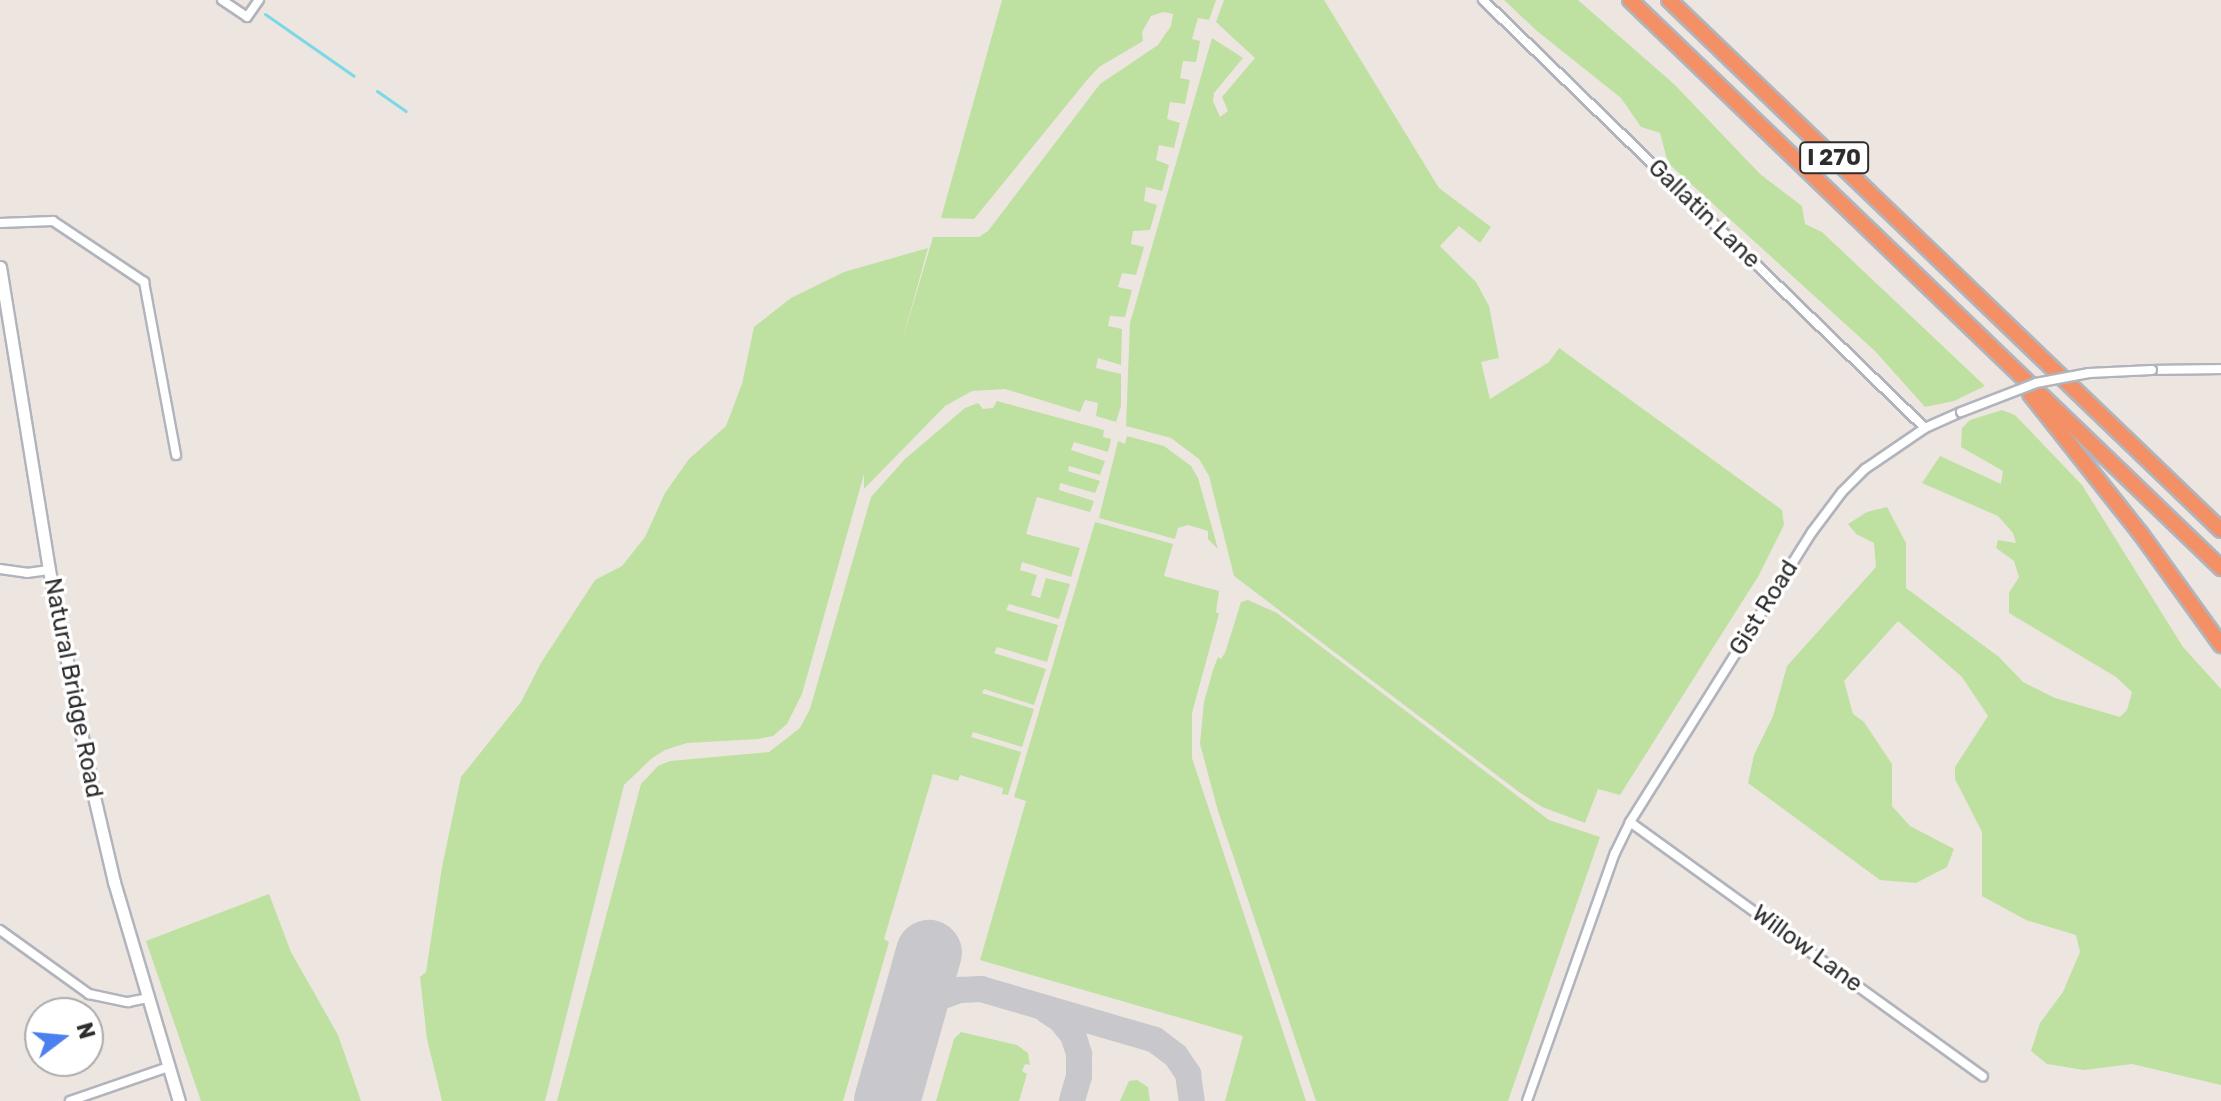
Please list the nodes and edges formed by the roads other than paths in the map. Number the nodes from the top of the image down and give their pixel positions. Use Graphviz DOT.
graph roads {
  1 [pos="222,0"];
  2 [pos="259,0"];
  3 [pos="1483,0"];
  4 [pos="1630,0"];
  5 [pos="1669,0"];
  6 [pos="0,223"];
  7 [pos="0,267"];
  8 [pos="2000,356"];
  9 [pos="2221,369"];
  10 [pos="1925,428"];
  11 [pos="176,455"];
  12 [pos="2220,528"];
  13 [pos="2221,568"];
  14 [pos="0,569"];
  15 [pos="49,570"];
  16 [pos="2221,645"];
  17 [pos="1630,822"];
  18 [pos="0,930"];
  19 [pos="148,998"];
  20 [pos="168,1067"];
  21 [pos="1983,1077"];
  22 [pos="70,1101"];
  23 [pos="179,1101"];
  24 [pos="1527,1101"];
  1 -- 2 [label="street"];
  3 -- 10 [label="street, Gallatin Lane"];
  4 -- 8 [label="highway, I 270"];
  5 -- 12 [label="highway, I 270"];
  6 -- 11 [label="street"];
  7 -- 15 [label="main road, Natural Bridge Road"];
  8 -- 13 [label="highway, I 270"];
  8 -- 16 [label="highway"];
  9 -- 10 [label="street, Gist Road, bridge"];
  10 -- 17 [label="street, Gist Road"];
  14 -- 15 [label="street"];
  15 -- 19 [label="main road, Natural Bridge Road"];
  17 -- 21 [label="street, Willow Lane"];
  17 -- 24 [label="street, Gist Road"];
  18 -- 19 [label="street"];
  19 -- 20 [label="main road, Natural Bridge Road"];
  20 -- 22 [label="street"];
  20 -- 23 [label="main road, Natural Bridge Road"];
}
